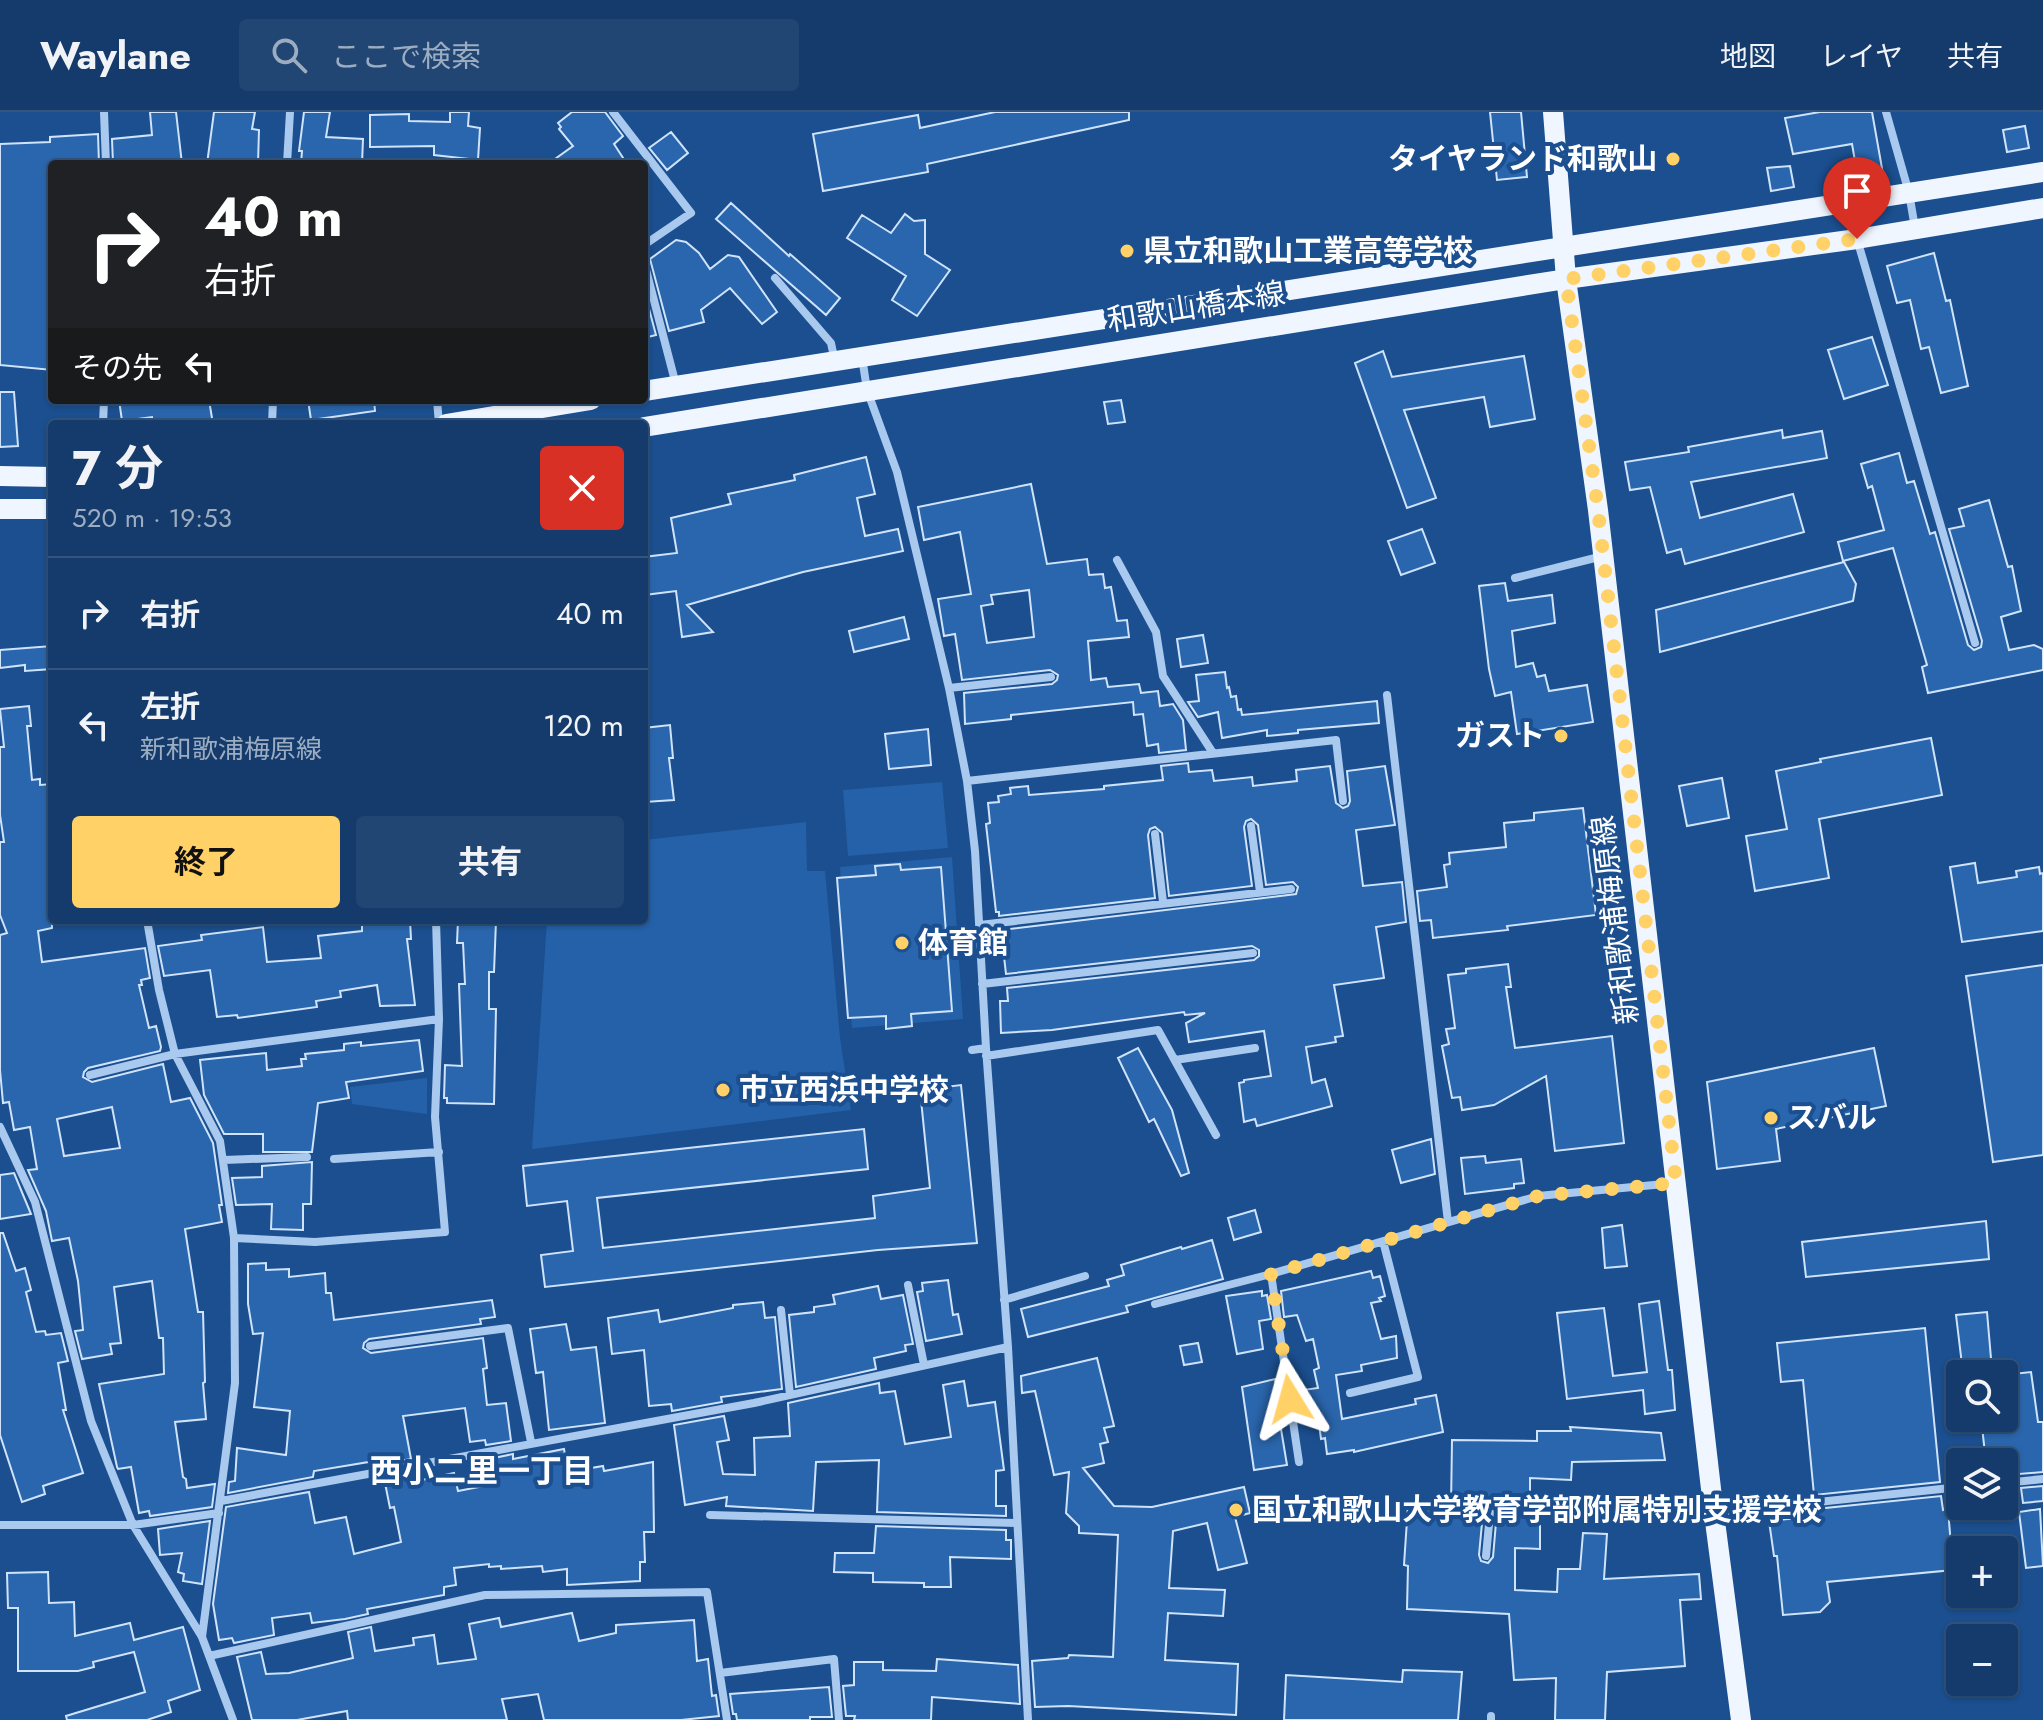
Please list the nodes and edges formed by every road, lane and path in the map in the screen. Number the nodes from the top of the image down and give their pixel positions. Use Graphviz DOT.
graph roads {
  1 [pos="104,112"];
  2 [pos="290,112"];
  3 [pos="613,112"];
  4 [pos="1553,112"];
  5 [pos="1886,112"];
  6 [pos="106,160"];
  7 [pos="287,160"];
  8 [pos="2043,172"];
  9 [pos="1909,193"];
  10 [pos="1849,203"];
  11 [pos="2043,208"];
  12 [pos="1915,228"];
  13 [pos="1857,239"];
  14 [pos="648,242"];
  15 [pos="1564,246"];
  16 [pos="648,278"];
  17 [pos="775,278"];
  18 [pos="1566,279"];
  19 [pos="862,357"];
  20 [pos="835,362"];
  21 [pos="676,386"];
  22 [pos="648,390"];
  23 [pos="867,390"];
  24 [pos="567,404"];
  25 [pos="470,420"];
  26 [pos="648,426"];
  27 [pos="0,476"];
  28 [pos="48,477"];
  29 [pos="0,509"];
  30 [pos="48,509"];
  31 [pos="1603,555"];
  32 [pos="1117,560"];
  33 [pos="1515,578"];
  34 [pos="1975,643"];
  35 [pos="1051,677"];
  36 [pos="949,688"];
  37 [pos="1387,695"];
  38 [pos="1213,753"];
  39 [pos="967,781"];
  40 [pos="1343,801"];
  41 [pos="1251,826"];
  42 [pos="1155,834"];
  43 [pos="1291,889"];
  44 [pos="1260,892"];
  45 [pos="1163,902"];
  46 [pos="148,924"];
  47 [pos="436,924"];
  48 [pos="980,925"];
  49 [pos="1253,953"];
  50 [pos="982,984"];
  51 [pos="439,1019"];
  52 [pos="1255,1048"];
  53 [pos="972,1050"];
  54 [pos="986,1052"];
  55 [pos="175,1054"];
  56 [pos="1175,1060"];
  57 [pos="90,1075"];
  58 [pos="0,1127"];
  59 [pos="1216,1135"];
  60 [pos="439,1152"];
  61 [pos="307,1157"];
  62 [pos="334,1159"];
  63 [pos="224,1160"];
  64 [pos="1676,1183"];
  65 [pos="1448,1222"];
  66 [pos="234,1238"];
  67 [pos="1383,1241"];
  68 [pos="1271,1274"];
  69 [pos="1085,1276"];
  70 [pos="908,1285"];
  71 [pos="1004,1300"];
  72 [pos="1155,1304"];
  73 [pos="781,1310"];
  74 [pos="370,1346"];
  75 [pos="1008,1347"];
  76 [pos="924,1365"];
  77 [pos="1350,1393"];
  78 [pos="790,1395"];
  79 [pos="531,1442"];
  80 [pos="1299,1462"];
  81 [pos="2043,1479"];
  82 [pos="2018,1482"];
  83 [pos="1946,1488"];
  84 [pos="221,1501"];
  85 [pos="1714,1510"];
  86 [pos="219,1513"];
  87 [pos="710,1515"];
  88 [pos="1016,1523"];
  89 [pos="0,1525"];
  90 [pos="133,1525"];
  91 [pos="1486,1556"];
  92 [pos="202,1637"];
  93 [pos="209,1656"];
  94 [pos="720,1673"];
  95 [pos="232,1718"];
  96 [pos="221,1720"];
  97 [pos="727,1720"];
  98 [pos="839,1720"];
  99 [pos="1028,1720"];
  100 [pos="1741,1720"];
  1 -- 6 [label="street"];
  2 -- 7 [label="street"];
  3 -- 14 [label="street"];
  4 -- 15 [label="main road, 新和歌浦梅原線"];
  5 -- 9 [label="street"];
  8 -- 9 [label="main road, 和歌山橋本線"];
  9 -- 10 [label="main road, 和歌山橋本線"];
  9 -- 12 [label="street"];
  10 -- 13 [label="street"];
  10 -- 15 [label="main road, 和歌山橋本線"];
  11 -- 12 [label="main road, 和歌山橋本線"];
  12 -- 13 [label="main road, 和歌山橋本線"];
  13 -- 18 [label="main road, 和歌山橋本線"];
  13 -- 34 [label="street"];
  15 -- 18 [label="main road, 新和歌浦梅原線"];
  15 -- 19 [label="main road, 和歌山橋本線"];
  16 -- 21 [label="street"];
  17 -- 20 [label="street"];
  18 -- 23 [label="main road, 和歌山橋本線"];
  18 -- 31 [label="main road, 新和歌浦梅原線"];
  19 -- 20 [label="main road, 和歌山橋本線"];
  19 -- 23 [label="street"];
  20 -- 21 [label="main road, 和歌山橋本線"];
  21 -- 22 [label="main road, 和歌山橋本線"];
  23 -- 26 [label="main road, 和歌山橋本線"];
  23 -- 36 [label="street"];
  24 -- 25 [label="main road"];
  27 -- 28 [label="main road"];
  29 -- 30 [label="main road"];
  31 -- 33 [label="street"];
  31 -- 64 [label="main road, 新和歌浦梅原線"];
  32 -- 38 [label="street"];
  35 -- 36 [label="street"];
  36 -- 39 [label="street"];
  37 -- 65 [label="street"];
  38 -- 39 [label="street"];
  38 -- 40 [label="street"];
  39 -- 48 [label="street"];
  41 -- 44 [label="street"];
  42 -- 45 [label="street"];
  43 -- 44 [label="street"];
  44 -- 45 [label="street"];
  45 -- 48 [label="street"];
  46 -- 55 [label="street"];
  47 -- 51 [label="street"];
  48 -- 50 [label="street"];
  49 -- 50 [label="street"];
  50 -- 54 [label="street"];
  51 -- 55 [label="street"];
  51 -- 60 [label="street"];
  52 -- 56 [label="street"];
  53 -- 54 [label="street"];
  54 -- 56 [label="street"];
  54 -- 71 [label="street"];
  55 -- 57 [label="street"];
  55 -- 63 [label="street"];
  56 -- 59 [label="street"];
  58 -- 90 [label="street"];
  60 -- 62 [label="street"];
  60 -- 66 [label="street"];
  61 -- 63 [label="street"];
  63 -- 66 [label="street"];
  64 -- 65 [label="street"];
  64 -- 85 [label="main road, 新和歌浦梅原線"];
  65 -- 67 [label="street"];
  66 -- 84 [label="street"];
  67 -- 68 [label="street"];
  67 -- 77 [label="street"];
  68 -- 72 [label="street"];
  68 -- 80 [label="street"];
  69 -- 71 [label="street"];
  70 -- 76 [label="street"];
  71 -- 75 [label="street"];
  73 -- 78 [label="street"];
  74 -- 79 [label="street"];
  75 -- 76 [label="street"];
  75 -- 88 [label="street"];
  76 -- 78 [label="street"];
  78 -- 79 [label="street"];
  79 -- 84 [label="street"];
  81 -- 82 [label="street"];
  83 -- 85 [label="street"];
  84 -- 86 [label="street"];
  85 -- 91 [label="street"];
  85 -- 100 [label="main road, 新和歌浦梅原線"];
  86 -- 90 [label="street"];
  86 -- 92 [label="street"];
  87 -- 88 [label="street"];
  88 -- 99 [label="street"];
  89 -- 90 [label="street"];
  90 -- 92 [label="street"];
  92 -- 93 [label="street"];
  93 -- 94 [label="street"];
  93 -- 95 [label="street"];
  94 -- 97 [label="street"];
  94 -- 98 [label="street"];
  95 -- 96 [label="street"];
}
